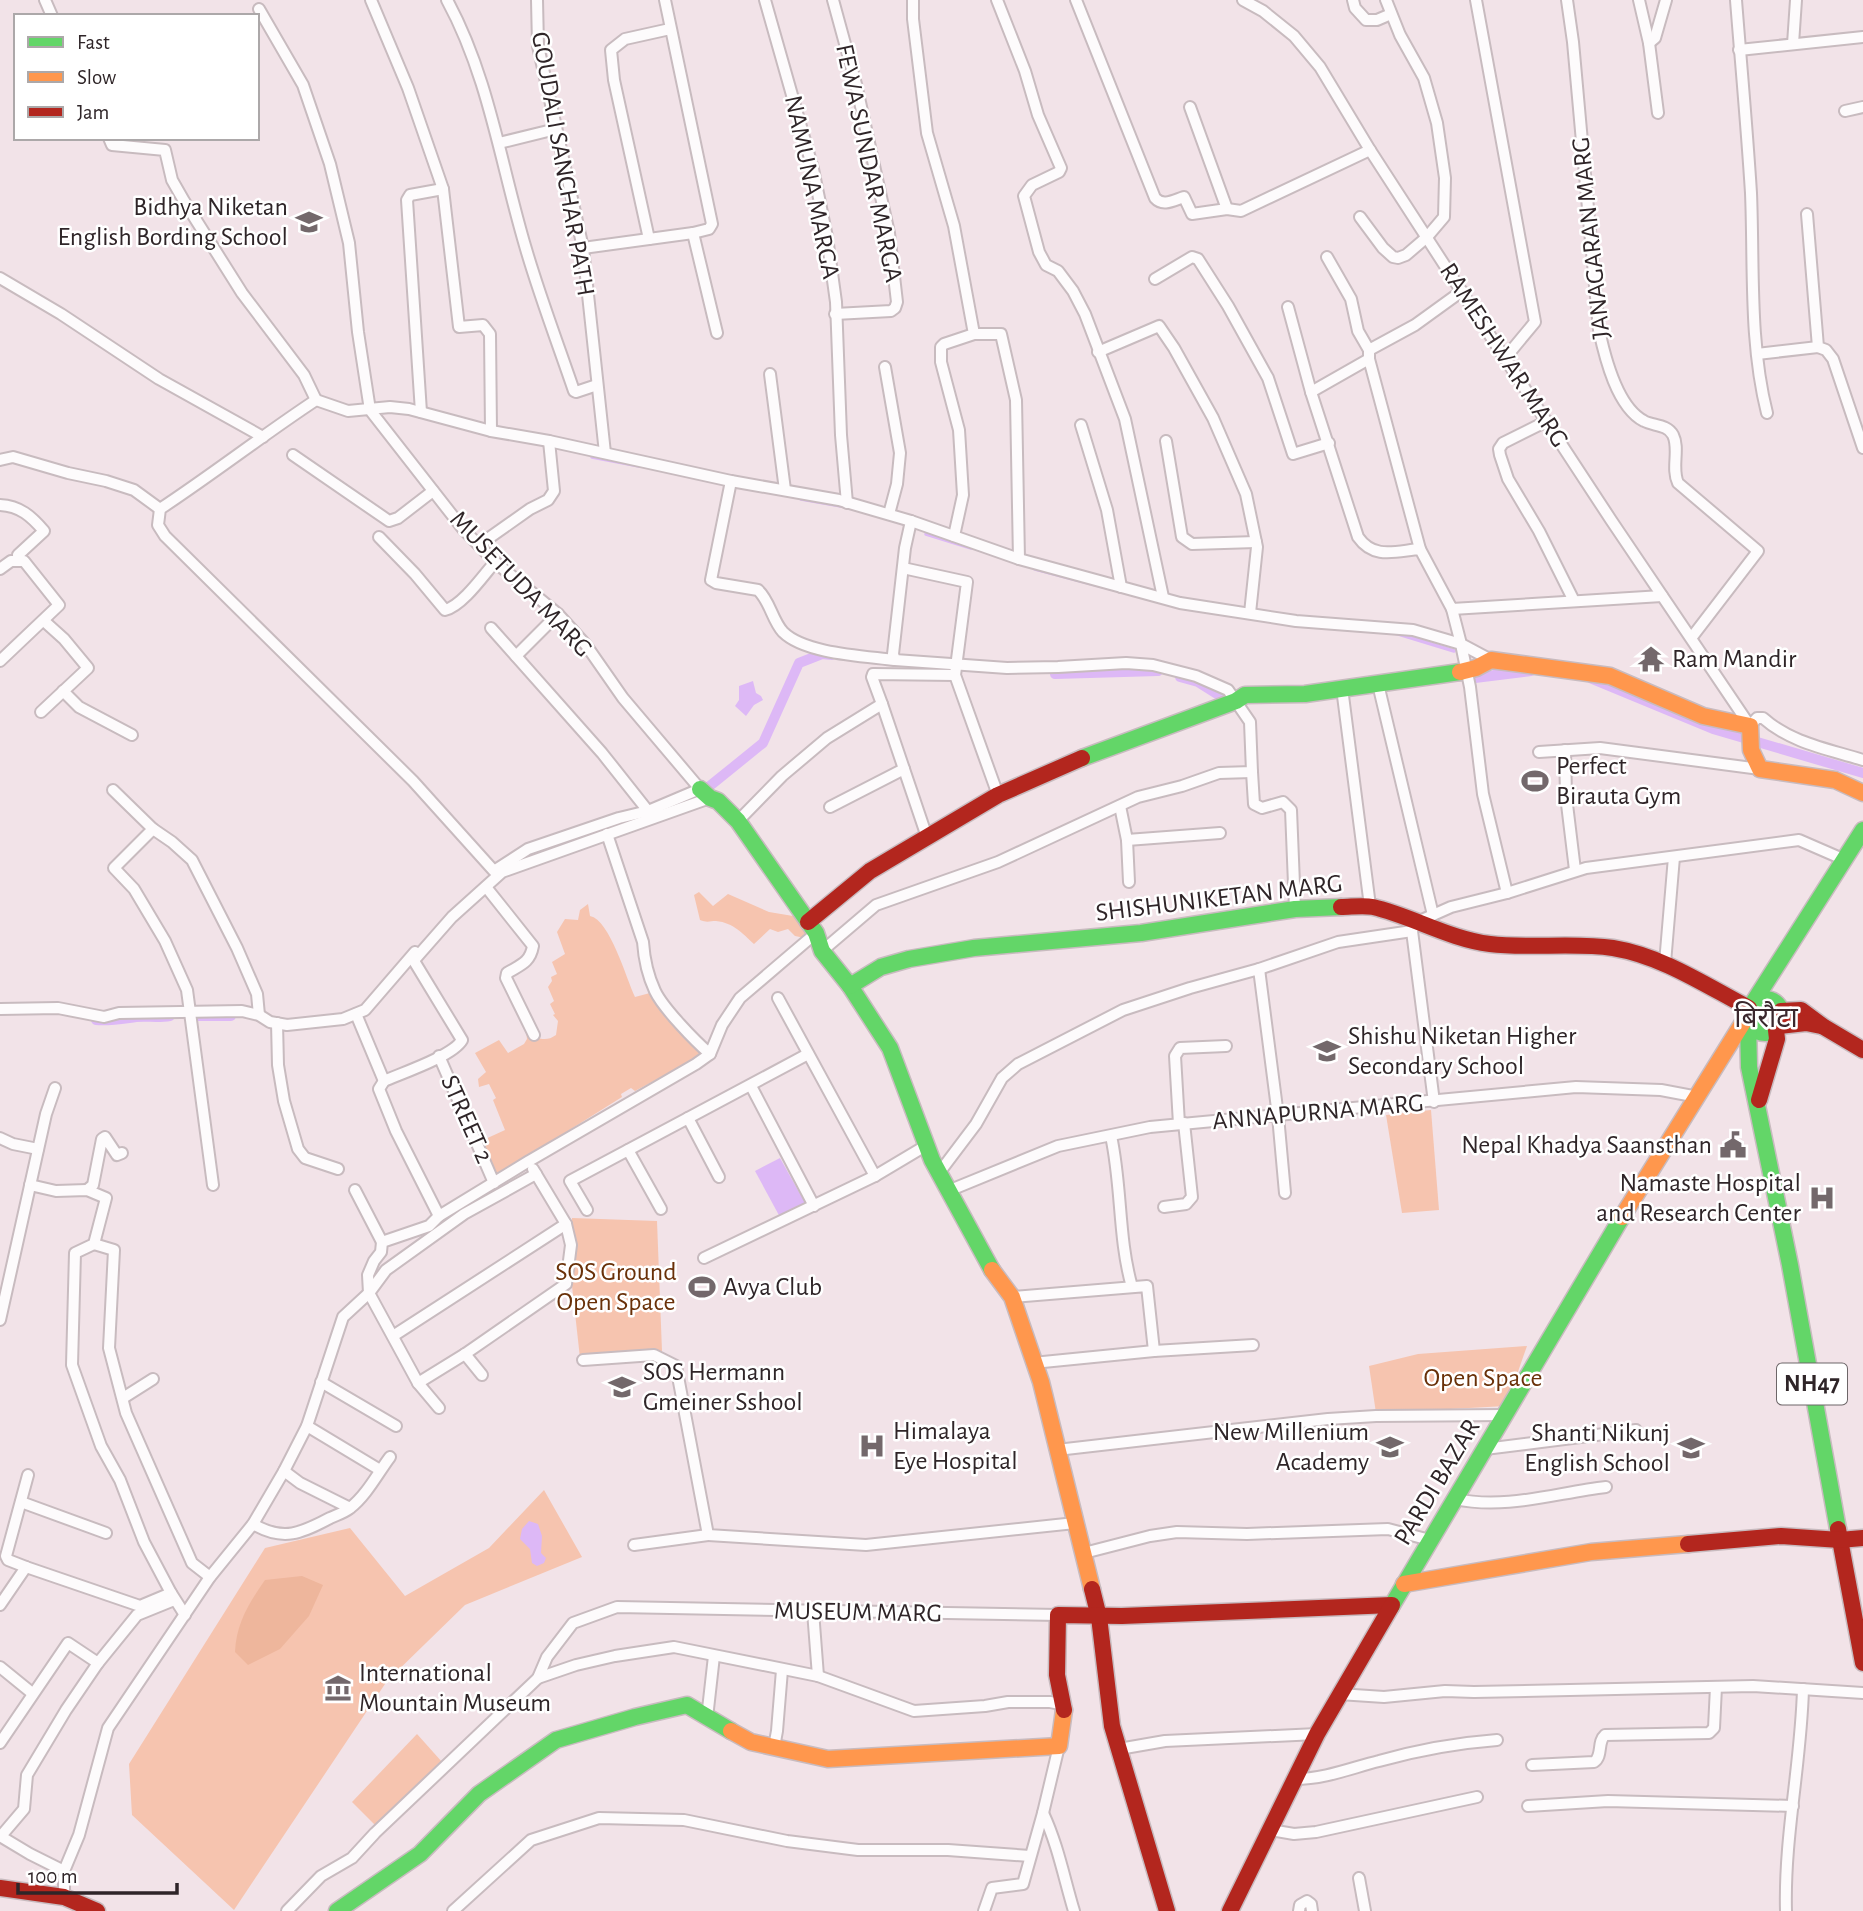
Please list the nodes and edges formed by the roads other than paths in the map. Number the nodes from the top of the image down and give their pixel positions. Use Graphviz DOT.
graph roads {
  1 [pos="371,0"];
  2 [pos="447,0"];
  3 [pos="537,0"];
  4 [pos="664,0"];
  5 [pos="765,0"];
  6 [pos="833,0"];
  7 [pos="913,0"];
  8 [pos="997,0"];
  9 [pos="1076,0"];
  10 [pos="1243,0"];
  11 [pos="1353,0"];
  12 [pos="1386,0"];
  13 [pos="1476,0"];
  14 [pos="1567,0"];
  15 [pos="1639,0"];
  16 [pos="1666,0"];
  17 [pos="1736,0"];
  18 [pos="1796,0"];
  19 [pos="259,9"];
  20 [pos="1391,14"];
  21 [pos="670,29"];
  22 [pos="1863,37"];
  23 [pos="1649,43"];
  24 [pos="1793,44"];
  25 [pos="1739,50"];
  26 [pos="1190,107"];
  27 [pos="1863,107"];
  28 [pos="1845,111"];
  29 [pos="1658,113"];
  30 [pos="556,129"];
  31 [pos="109,140"];
  32 [pos="499,143"];
  33 [pos="1370,150"];
  34 [pos="443,189"];
  35 [pos="1227,209"];
  36 [pos="1807,214"];
  37 [pos="1360,217"];
  38 [pos="693,233"];
  39 [pos="1427,237"];
  40 [pos="649,239"];
  41 [pos="583,248"];
  42 [pos="1327,257"];
  43 [pos="0,278"];
  44 [pos="1155,279"];
  45 [pos="1462,291"];
  46 [pos="1288,307"];
  47 [pos="835,314"];
  48 [pos="717,333"];
  49 [pos="974,334"];
  50 [pos="1818,347"];
  51 [pos="1098,352"];
  52 [pos="1369,354"];
  53 [pos="1757,354"];
  54 [pos="1506,357"];
  55 [pos="885,367"];
  56 [pos="770,374"];
  57 [pos="597,386"];
  58 [pos="1311,392"];
  59 [pos="316,400"];
  60 [pos="370,410"];
  61 [pos="421,412"];
  62 [pos="1767,413"];
  63 [pos="1547,421"];
  64 [pos="1081,425"];
  65 [pos="491,431"];
  66 [pos="264,437"];
  67 [pos="549,441"];
  68 [pos="1166,441"];
  69 [pos="1329,443"];
  70 [pos="1863,449"];
  71 [pos="605,453"];
  72 [pos="293,455"];
  73 [pos="0,460"];
  74 [pos="730,482"];
  75 [pos="785,490"];
  76 [pos="433,491"];
  77 [pos="847,503"];
  78 [pos="0,505"];
  79 [pos="160,509"];
  80 [pos="888,514"];
  81 [pos="911,521"];
  82 [pos="379,537"];
  83 [pos="954,537"];
  84 [pos="1256,542"];
  85 [pos="479,545"];
  86 [pos="1420,549"];
  87 [pos="1019,559"];
  88 [pos="20,561"];
  89 [pos="495,562"];
  90 [pos="903,568"];
  91 [pos="0,569"];
  92 [pos="1121,587"];
  93 [pos="1662,596"];
  94 [pos="1163,597"];
  95 [pos="1574,601"];
  96 [pos="1452,609"];
  97 [pos="1250,613"];
  98 [pos="558,614"];
  99 [pos="44,621"];
  100 [pos="491,628"];
  101 [pos="1692,637"];
  102 [pos="1461,644"];
  103 [pos="516,656"];
  104 [pos="895,660"];
  105 [pos="0,661"];
  106 [pos="1480,665"];
  107 [pos="956,669"];
  108 [pos="1378,684"];
  109 [pos="1342,688"];
  110 [pos="63,691"];
  111 [pos="1236,701"];
  112 [pos="882,704"];
  113 [pos="41,712"];
  114 [pos="1750,726"];
  115 [pos="132,735"];
  116 [pos="1565,750"];
  117 [pos="1539,752"];
  118 [pos="1863,760"];
  119 [pos="904,769"];
  120 [pos="1759,769"];
  121 [pos="1252,772"];
  122 [pos="113,790"];
  123 [pos="705,793"];
  124 [pos="1863,793"];
  125 [pos="998,795"];
  126 [pos="1120,806"];
  127 [pos="830,807"];
  128 [pos="648,811"];
  129 [pos="738,821"];
  130 [pos="153,829"];
  131 [pos="1863,830"];
  132 [pos="1220,833"];
  133 [pos="607,834"];
  134 [pos="927,837"];
  135 [pos="1127,840"];
  136 [pos="1674,857"];
  137 [pos="1845,860"];
  138 [pos="1575,870"];
  139 [pos="494,871"];
  140 [pos="1129,882"];
  141 [pos="486,887"];
  142 [pos="1507,893"];
  143 [pos="1370,906"];
  144 [pos="1295,909"];
  145 [pos="1433,915"];
  146 [pos="1413,927"];
  147 [pos="812,928"];
  148 [pos="1788,950"];
  149 [pos="822,951"];
  150 [pos="1665,963"];
  151 [pos="1259,969"];
  152 [pos="850,986"];
  153 [pos="779,998"];
  154 [pos="0,1009"];
  155 [pos="192,1013"];
  156 [pos="1749,1013"];
  157 [pos="356,1014"];
  158 [pos="259,1015"];
  159 [pos="1779,1018"];
  160 [pos="277,1023"];
  161 [pos="534,1035"];
  162 [pos="1226,1046"];
  163 [pos="1863,1050"];
  164 [pos="710,1054"];
  165 [pos="808,1054"];
  166 [pos="439,1056"];
  167 [pos="384,1082"];
  168 [pos="751,1086"];
  169 [pos="55,1088"];
  170 [pos="1698,1097"];
  171 [pos="1434,1102"];
  172 [pos="1758,1105"];
  173 [pos="1278,1116"];
  174 [pos="688,1118"];
  175 [pos="1182,1124"];
  176 [pos="1111,1136"];
  177 [pos="0,1138"];
  178 [pos="927,1145"];
  179 [pos="38,1149"];
  180 [pos="628,1150"];
  181 [pos="122,1153"];
  182 [pos="528,1161"];
  183 [pos="338,1169"];
  184 [pos="939,1173"];
  185 [pos="536,1174"];
  186 [pos="875,1176"];
  187 [pos="719,1177"];
  188 [pos="494,1183"];
  189 [pos="30,1185"];
  190 [pos="213,1185"];
  191 [pos="87,1190"];
  192 [pos="355,1190"];
  193 [pos="948,1191"];
  194 [pos="1285,1192"];
  195 [pos="814,1206"];
  196 [pos="1164,1207"];
  197 [pos="661,1209"];
  198 [pos="587,1210"];
  199 [pos="439,1216"];
  200 [pos="566,1224"];
  201 [pos="382,1242"];
  202 [pos="94,1244"];
  203 [pos="704,1258"];
  204 [pos="1132,1287"];
  205 [pos="369,1293"];
  206 [pos="1012,1297"];
  207 [pos="0,1320"];
  208 [pos="393,1336"];
  209 [pos="1253,1345"];
  210 [pos="1154,1351"];
  211 [pos="465,1354"];
  212 [pos="583,1360"];
  213 [pos="1033,1363"];
  214 [pos="482,1376"];
  215 [pos="153,1379"];
  216 [pos="321,1382"];
  217 [pos="418,1383"];
  218 [pos="123,1398"];
  219 [pos="439,1408"];
  220 [pos="1505,1415"];
  221 [pos="307,1426"];
  222 [pos="396,1426"];
  223 [pos="1636,1430"];
  224 [pos="1485,1449"];
  225 [pos="1057,1450"];
  226 [pos="390,1457"];
  227 [pos="380,1470"];
  228 [pos="284,1471"];
  229 [pos="28,1475"];
  230 [pos="1605,1487"];
  231 [pos="1455,1499"];
  232 [pos="20,1502"];
  233 [pos="350,1508"];
  234 [pos="1075,1523"];
  235 [pos="253,1524"];
  236 [pos="106,1533"];
  237 [pos="708,1535"];
  238 [pos="1863,1538"];
  239 [pos="1430,1540"];
  240 [pos="1840,1540"];
  241 [pos="634,1545"];
  242 [pos="1084,1553"];
  243 [pos="26,1567"];
  244 [pos="210,1577"];
  245 [pos="1404,1584"];
  246 [pos="172,1597"];
  247 [pos="1,1601"];
  248 [pos="1392,1605"];
  249 [pos="813,1611"];
  250 [pos="185,1615"];
  251 [pos="1058,1615"];
  252 [pos="1099,1617"];
  253 [pos="714,1656"];
  254 [pos="98,1663"];
  255 [pos="1863,1663"];
  256 [pos="0,1667"];
  257 [pos="782,1670"];
  258 [pos="818,1676"];
  259 [pos="538,1678"];
  260 [pos="1716,1687"];
  261 [pos="1803,1689"];
  262 [pos="32,1693"];
  263 [pos="1863,1693"];
  264 [pos="1339,1694"];
  265 [pos="1065,1705"];
  266 [pos="707,1718"];
  267 [pos="1317,1734"];
  268 [pos="1497,1740"];
  269 [pos="0,1743"];
  270 [pos="1059,1746"];
  271 [pos="774,1747"];
  272 [pos="1119,1749"];
  273 [pos="1532,1765"];
  274 [pos="1295,1779"];
  275 [pos="1477,1797"];
  276 [pos="1528,1806"];
  277 [pos="1793,1806"];
  278 [pos="1043,1813"];
  279 [pos="1269,1830"];
  280 [pos="1,1836"];
  281 [pos="1030,1856"];
  282 [pos="64,1871"];
  283 [pos="1359,1878"];
  284 [pos="0,1888"];
  285 [pos="64,1897"];
  286 [pos="97,1911"];
  287 [pos="287,1911"];
  288 [pos="337,1911"];
  289 [pos="453,1911"];
  290 [pos="984,1911"];
  291 [pos="1074,1911"];
  292 [pos="1167,1911"];
  293 [pos="1230,1911"];
  294 [pos="1298,1911"];
  295 [pos="1312,1911"];
  296 [pos="1365,1911"];
  297 [pos="1786,1911"];
  1 -- 34 [label="street"];
  2 -- 32 [label="street"];
  3 -- 30 [label="street, GOUDALI SANCHAR PATH"];
  4 -- 21 [label="street"];
  5 -- 47 [label="street, NAMUNA MARGA"];
  6 -- 47 [label="street, FEWA SUNDAR MARGA"];
  7 -- 49 [label="street"];
  8 -- 51 [label="street"];
  9 -- 35 [label="street"];
  10 -- 33 [label="street, RAMESHWAR MARG"];
  11 -- 20 [label="street"];
  12 -- 20 [label="street"];
  13 -- 54 [label="street"];
  14 -- 101 [label="street, JANAGARAN MARG"];
  15 -- 23 [label="street"];
  16 -- 23 [label="street"];
  17 -- 25 [label="street"];
  18 -- 24 [label="street"];
  19 -- 60 [label="street"];
  20 -- 39 [label="street"];
  21 -- 38 [label="street"];
  21 -- 40 [label="street"];
  22 -- 24 [label="street"];
  23 -- 29 [label="street"];
  24 -- 25 [label="street"];
  25 -- 53 [label="street"];
  26 -- 35 [label="street"];
  27 -- 28 [label="street"];
  30 -- 32 [label="street"];
  30 -- 41 [label="street, GOUDALI SANCHAR PATH"];
  31 -- 59 [label="street"];
  32 -- 57 [label="street"];
  33 -- 35 [label="street"];
  33 -- 39 [label="street, RAMESHWAR MARG"];
  34 -- 61 [label="street"];
  34 -- 65 [label="street"];
  36 -- 50 [label="street"];
  37 -- 39 [label="street"];
  38 -- 40 [label="street"];
  38 -- 48 [label="street"];
  39 -- 45 [label="street, RAMESHWAR MARG"];
  40 -- 41 [label="street"];
  41 -- 57 [label="street, GOUDALI SANCHAR PATH"];
  42 -- 52 [label="street"];
  43 -- 66 [label="street"];
  44 -- 69 [label="street"];
  45 -- 52 [label="street"];
  45 -- 54 [label="street, RAMESHWAR MARG"];
  46 -- 58 [label="street"];
  47 -- 77 [label="street, NAMUNA MARGA"];
  49 -- 83 [label="street"];
  49 -- 87 [label="street"];
  50 -- 53 [label="street"];
  50 -- 70 [label="street"];
  51 -- 84 [label="street"];
  51 -- 94 [label="street"];
  52 -- 58 [label="street"];
  52 -- 86 [label="street"];
  53 -- 62 [label="street"];
  54 -- 63 [label="street, RAMESHWAR MARG"];
  55 -- 80 [label="street"];
  56 -- 75 [label="street"];
  57 -- 71 [label="street, GOUDALI SANCHAR PATH"];
  58 -- 69 [label="street"];
  59 -- 60 [label="street"];
  59 -- 66 [label="street"];
  60 -- 61 [label="street"];
  60 -- 76 [label="street, MUSETUDA MARG"];
  61 -- 65 [label="street"];
  63 -- 93 [label="street, RAMESHWAR MARG"];
  63 -- 95 [label="street"];
  64 -- 92 [label="street"];
  65 -- 67 [label="street"];
  66 -- 79 [label="street"];
  67 -- 71 [label="street"];
  67 -- 85 [label="street"];
  68 -- 84 [label="street"];
  69 -- 86 [label="street"];
  71 -- 74 [label="street"];
  72 -- 76 [label="street"];
  73 -- 79 [label="street"];
  74 -- 75 [label="street"];
  74 -- 104 [label="street"];
  75 -- 77 [label="street"];
  76 -- 85 [label="street, MUSETUDA MARG"];
  77 -- 80 [label="street"];
  78 -- 88 [label="street"];
  79 -- 139 [label="street"];
  80 -- 81 [label="street"];
  81 -- 83 [label="street"];
  81 -- 90 [label="street"];
  82 -- 89 [label="street"];
  83 -- 87 [label="street"];
  84 -- 97 [label="street"];
  85 -- 89 [label="street, MUSETUDA MARG"];
  86 -- 96 [label="street"];
  87 -- 92 [label="street"];
  88 -- 91 [label="street"];
  88 -- 99 [label="street"];
  89 -- 98 [label="street, MUSETUDA MARG"];
  90 -- 104 [label="street"];
  90 -- 107 [label="street"];
  92 -- 94 [label="street"];
  93 -- 95 [label="street"];
  93 -- 101 [label="street, RAMESHWAR MARG"];
  94 -- 97 [label="street"];
  95 -- 96 [label="street"];
  96 -- 102 [label="street"];
  97 -- 102 [label="street"];
  98 -- 103 [label="street"];
  98 -- 123 [label="street, MUSETUDA MARG"];
  99 -- 105 [label="street"];
  99 -- 110 [label="street"];
  100 -- 103 [label="street"];
  101 -- 114 [label="street, RAMESHWAR MARG"];
  102 -- 106 [label="street"];
  102 -- 106 [label="street"];
  103 -- 128 [label="street"];
  104 -- 107 [label="street"];
  106 -- 108 [label="main road"];
  106 -- 114 [label="main road"];
  106 -- 142 [label="street"];
  107 -- 111 [label="street"];
  107 -- 112 [label="street"];
  107 -- 125 [label="street"];
  108 -- 109 [label="main road"];
  108 -- 145 [label="street"];
  109 -- 111 [label="main road"];
  109 -- 143 [label="street"];
  110 -- 113 [label="street"];
  110 -- 115 [label="street"];
  111 -- 121 [label="street"];
  111 -- 125 [label="main road"];
  112 -- 119 [label="street"];
  112 -- 129 [label="street"];
  114 -- 118 [label="street"];
  114 -- 120 [label="main road"];
  116 -- 117 [label="street"];
  116 -- 120 [label="street"];
  116 -- 138 [label="street"];
  119 -- 127 [label="street"];
  119 -- 134 [label="street"];
  120 -- 124 [label="main road"];
  121 -- 126 [label="street"];
  121 -- 144 [label="street"];
  122 -- 130 [label="street"];
  123 -- 128 [label="street"];
  123 -- 129 [label="main road"];
  123 -- 133 [label="street"];
  125 -- 134 [label="main road"];
  126 -- 135 [label="street"];
  126 -- 149 [label="street"];
  128 -- 139 [label="street"];
  129 -- 147 [label="main road"];
  130 -- 155 [label="street"];
  130 -- 158 [label="street"];
  131 -- 137 [label="main road, NH47"];
  132 -- 135 [label="street"];
  133 -- 141 [label="street"];
  133 -- 164 [label="street"];
  134 -- 147 [label="main road"];
  135 -- 140 [label="street"];
  136 -- 137 [label="street"];
  136 -- 138 [label="street"];
  136 -- 150 [label="street"];
  137 -- 148 [label="main road, NH47"];
  138 -- 142 [label="street"];
  139 -- 157 [label="street"];
  141 -- 161 [label="street"];
  141 -- 166 [label="street"];
  142 -- 145 [label="street"];
  143 -- 144 [label="main road, SHISHUNIKETAN MARG"];
  143 -- 146 [label="main road, SHISHUNIKETAN MARG"];
  144 -- 152 [label="main road, SHISHUNIKETAN MARG"];
  145 -- 146 [label="street"];
  146 -- 150 [label="main road, SHISHUNIKETAN MARG"];
  146 -- 151 [label="street"];
  146 -- 171 [label="street"];
  147 -- 149 [label="main road"];
  147 -- 164 [label="street"];
  148 -- 156 [label="main road, NH47"];
  148 -- 159 [label="main road, NH47"];
  149 -- 152 [label="main road"];
  150 -- 156 [label="main road, SHISHUNIKETAN MARG"];
  151 -- 173 [label="street"];
  151 -- 184 [label="street"];
  152 -- 178 [label="main road"];
  153 -- 165 [label="street"];
  154 -- 155 [label="street"];
  155 -- 158 [label="street"];
  155 -- 190 [label="street"];
  156 -- 159 [label="main road"];
  156 -- 159 [label="main road"];
  156 -- 170 [label="main road, PARDI BAZAR"];
  156 -- 172 [label="main road"];
  157 -- 160 [label="street"];
  157 -- 167 [label="street"];
  158 -- 160 [label="street"];
  159 -- 163 [label="main road"];
  159 -- 172 [label="main road, NH47"];
  160 -- 183 [label="street"];
  162 -- 175 [label="street"];
  164 -- 182 [label="street"];
  165 -- 168 [label="street"];
  165 -- 186 [label="street"];
  166 -- 167 [label="street"];
  166 -- 188 [label="street, STREET 2"];
  167 -- 199 [label="street"];
  168 -- 174 [label="street"];
  168 -- 195 [label="street"];
  169 -- 179 [label="street"];
  170 -- 171 [label="street, ANNAPURNA MARG"];
  170 -- 220 [label="main road, PARDI BAZAR"];
  171 -- 173 [label="street, ANNAPURNA MARG"];
  172 -- 240 [label="main road, NH47"];
  173 -- 175 [label="street, ANNAPURNA MARG"];
  173 -- 194 [label="street"];
  174 -- 180 [label="street"];
  174 -- 187 [label="street"];
  175 -- 176 [label="street, ANNAPURNA MARG"];
  175 -- 196 [label="street"];
  176 -- 193 [label="street, ANNAPURNA MARG"];
  176 -- 204 [label="street"];
  177 -- 179 [label="street"];
  178 -- 184 [label="main road"];
  178 -- 186 [label="street"];
  179 -- 189 [label="street"];
  180 -- 197 [label="street"];
  180 -- 198 [label="street"];
  181 -- 191 [label="street"];
  182 -- 185 [label="street"];
  182 -- 188 [label="street"];
  184 -- 193 [label="main road"];
  185 -- 200 [label="street"];
  185 -- 205 [label="street"];
  186 -- 195 [label="street"];
  188 -- 199 [label="street"];
  189 -- 191 [label="street"];
  189 -- 207 [label="street"];
  191 -- 202 [label="street"];
  192 -- 201 [label="street"];
  193 -- 206 [label="main road"];
  195 -- 203 [label="street"];
  199 -- 201 [label="street"];
  200 -- 208 [label="street"];
  200 -- 211 [label="street"];
  201 -- 205 [label="street"];
  202 -- 218 [label="street"];
  202 -- 246 [label="street"];
  204 -- 206 [label="street"];
  204 -- 210 [label="street"];
  205 -- 208 [label="street"];
  205 -- 216 [label="street"];
  206 -- 213 [label="main road"];
  208 -- 217 [label="street"];
  209 -- 210 [label="street"];
  210 -- 213 [label="street"];
  211 -- 214 [label="street"];
  211 -- 217 [label="street"];
  212 -- 237 [label="street"];
  213 -- 225 [label="main road"];
  215 -- 218 [label="street"];
  216 -- 221 [label="street"];
  216 -- 222 [label="street"];
  217 -- 219 [label="street"];
  218 -- 244 [label="street"];
  220 -- 224 [label="main road, PARDI BAZAR"];
  220 -- 225 [label="street"];
  221 -- 227 [label="street"];
  221 -- 228 [label="street"];
  223 -- 224 [label="street"];
  224 -- 231 [label="main road, PARDI BAZAR"];
  225 -- 234 [label="main road"];
  226 -- 227 [label="street"];
  227 -- 233 [label="street"];
  228 -- 233 [label="street"];
  228 -- 235 [label="street"];
  229 -- 232 [label="street"];
  230 -- 231 [label="street"];
  231 -- 239 [label="main road, PARDI BAZAR"];
  232 -- 236 [label="street"];
  232 -- 243 [label="street"];
  233 -- 235 [label="street"];
  234 -- 237 [label="street"];
  234 -- 242 [label="main road"];
  235 -- 244 [label="street"];
  237 -- 241 [label="street"];
  238 -- 240 [label="main road"];
  239 -- 242 [label="street"];
  239 -- 245 [label="main road, PARDI BAZAR"];
  240 -- 245 [label="main road"];
  240 -- 255 [label="main road, NH47"];
  242 -- 252 [label="main road"];
  243 -- 246 [label="street"];
  243 -- 247 [label="street"];
  244 -- 250 [label="street"];
  245 -- 248 [label="main road, PARDI BAZAR"];
  246 -- 250 [label="street"];
  246 -- 254 [label="street"];
  248 -- 252 [label="main road"];
  248 -- 264 [label="main road, PARDI BAZAR"];
  249 -- 251 [label="street, MUSEUM MARG"];
  249 -- 258 [label="street"];
  249 -- 259 [label="street, MUSEUM MARG"];
  250 -- 282 [label="street"];
  251 -- 252 [label="main road"];
  251 -- 265 [label="main road"];
  252 -- 272 [label="main road"];
  253 -- 257 [label="street"];
  253 -- 259 [label="street"];
  253 -- 266 [label="street"];
  254 -- 262 [label="street"];
  254 -- 280 [label="street"];
  256 -- 262 [label="street"];
  257 -- 258 [label="street"];
  257 -- 271 [label="street"];
  258 -- 265 [label="street"];
  259 -- 287 [label="street"];
  260 -- 261 [label="street"];
  260 -- 264 [label="street"];
  260 -- 273 [label="street"];
  261 -- 263 [label="street"];
  261 -- 277 [label="street"];
  262 -- 269 [label="street"];
  264 -- 267 [label="main road, PARDI BAZAR"];
  265 -- 270 [label="main road"];
  266 -- 271 [label="main road"];
  266 -- 288 [label="main road"];
  267 -- 272 [label="street"];
  267 -- 274 [label="main road, PARDI BAZAR"];
  268 -- 274 [label="street"];
  270 -- 271 [label="main road"];
  270 -- 278 [label="street"];
  272 -- 292 [label="main road"];
  274 -- 279 [label="main road, PARDI BAZAR"];
  275 -- 279 [label="street"];
  276 -- 277 [label="street"];
  277 -- 297 [label="street"];
  278 -- 281 [label="street"];
  278 -- 291 [label="street"];
  279 -- 293 [label="main road, PARDI BAZAR"];
  280 -- 282 [label="street"];
  281 -- 289 [label="street"];
  281 -- 290 [label="street"];
  282 -- 285 [label="street"];
  283 -- 296 [label="street"];
  284 -- 285 [label="main road"];
  285 -- 286 [label="main road"];
  294 -- 295 [label="street"];
}
